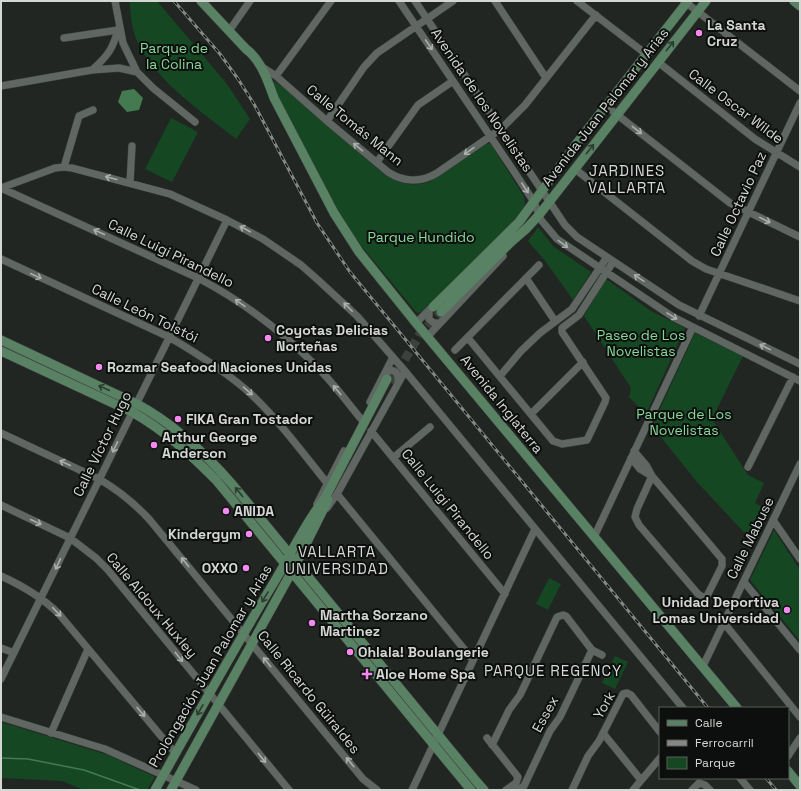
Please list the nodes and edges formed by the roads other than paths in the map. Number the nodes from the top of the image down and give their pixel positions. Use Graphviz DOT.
graph roads {
  1 [pos="115,1"];
  2 [pos="201,1"];
  3 [pos="250,1"];
  4 [pos="331,1"];
  5 [pos="400,1"];
  6 [pos="415,1"];
  7 [pos="453,1"];
  8 [pos="495,1"];
  9 [pos="577,1"];
  10 [pos="706,1"];
  11 [pos="794,1"];
  12 [pos="686,2"];
  13 [pos="800,6"];
  14 [pos="698,12"];
  15 [pos="596,15"];
  16 [pos="427,19"];
  17 [pos="416,26"];
  18 [pos="119,28"];
  19 [pos="229,31"];
  20 [pos="64,38"];
  21 [pos="246,49"];
  22 [pos="646,54"];
  23 [pos="102,61"];
  24 [pos="658,62"];
  25 [pos="259,65"];
  26 [pos="107,69"];
  27 [pos="92,70"];
  28 [pos="137,72"];
  29 [pos="276,76"];
  30 [pos="546,78"];
  31 [pos="453,81"];
  32 [pos="1,86"];
  33 [pos="800,91"];
  34 [pos="274,98"];
  35 [pos="800,103"];
  36 [pos="606,106"];
  37 [pos="93,110"];
  38 [pos="617,114"];
  39 [pos="327,121"];
  40 [pos="195,122"];
  41 [pos="501,129"];
  42 [pos="491,136"];
  43 [pos="132,146"];
  44 [pos="777,153"];
  45 [pos="377,162"];
  46 [pos="64,167"];
  47 [pos="800,167"];
  48 [pos="574,169"];
  49 [pos="130,183"];
  50 [pos="1,188"];
  51 [pos="542,191"];
  52 [pos="549,201"];
  53 [pos="534,202"];
  54 [pos="749,212"];
  55 [pos="538,215"];
  56 [pos="227,220"];
  57 [pos="526,229"];
  58 [pos="800,237"];
  59 [pos="1,259"];
  60 [pos="610,259"];
  61 [pos="539,265"];
  62 [pos="600,268"];
  63 [pos="606,273"];
  64 [pos="720,274"];
  65 [pos="198,278"];
  66 [pos="526,278"];
  67 [pos="800,301"];
  68 [pos="431,309"];
  69 [pos="441,312"];
  70 [pos="699,316"];
  71 [pos="555,321"];
  72 [pos="416,323"];
  73 [pos="440,323"];
  74 [pos="693,328"];
  75 [pos="428,336"];
  76 [pos="169,337"];
  77 [pos="468,338"];
  78 [pos="1,340"];
  79 [pos="455,350"];
  80 [pos="1,351"];
  81 [pos="393,357"];
  82 [pos="583,362"];
  83 [pos="800,364"];
  84 [pos="405,371"];
  85 [pos="500,376"];
  86 [pos="793,377"];
  87 [pos="390,379"];
  88 [pos="800,380"];
  89 [pos="135,408"];
  90 [pos="531,414"];
  91 [pos="362,420"];
  92 [pos="430,427"];
  93 [pos="371,431"];
  94 [pos="1,433"];
  95 [pos="634,451"];
  96 [pos="393,458"];
  97 [pos="631,458"];
  98 [pos="800,464"];
  99 [pos="748,467"];
  100 [pos="652,476"];
  101 [pos="99,479"];
  102 [pos="327,483"];
  103 [pos="337,494"];
  104 [pos="1,505"];
  105 [pos="312,514"];
  106 [pos="773,520"];
  107 [pos="317,524"];
  108 [pos="535,529"];
  109 [pos="594,537"];
  110 [pos="70,538"];
  111 [pos="290,555"];
  112 [pos="800,559"];
  113 [pos="285,564"];
  114 [pos="296,564"];
  115 [pos="292,572"];
  116 [pos="1,576"];
  117 [pos="744,582"];
  118 [pos="505,594"];
  119 [pos="41,598"];
  120 [pos="724,623"];
  121 [pos="243,633"];
  122 [pos="253,644"];
  123 [pos="1,648"];
  124 [pos="88,649"];
  125 [pos="592,650"];
  126 [pos="800,650"];
  127 [pos="14,653"];
  128 [pos="602,655"];
  129 [pos="474,660"];
  130 [pos="703,666"];
  131 [pos="1,679"];
  132 [pos="209,694"];
  133 [pos="219,705"];
  134 [pos="682,707"];
  135 [pos="736,707"];
  136 [pos="1,717"];
  137 [pos="800,717"];
  138 [pos="659,731"];
  139 [pos="51,733"];
  140 [pos="603,733"];
  141 [pos="438,735"];
  142 [pos="487,738"];
  143 [pos="800,738"];
  144 [pos="433,744"];
  145 [pos="492,745"];
  146 [pos="176,754"];
  147 [pos="789,754"];
  148 [pos="659,759"];
  149 [pos="789,772"];
  150 [pos="164,775"];
  151 [pos="741,779"];
  152 [pos="641,780"];
  153 [pos="176,781"];
  154 [pos="800,786"];
  155 [pos="526,788"];
  156 [pos="155,790"];
  157 [pos="171,790"];
  158 [pos="196,790"];
  159 [pos="289,790"];
  160 [pos="377,790"];
  161 [pos="412,790"];
  162 [pos="471,790"];
  163 [pos="484,790"];
  164 [pos="506,790"];
  165 [pos="517,790"];
  166 [pos="572,790"];
  167 [pos="633,790"];
  168 [pos="692,790"];
  169 [pos="710,790"];
  170 [pos="750,790"];
  1 -- 18 [label="street"];
  2 -- 19 [label="street, Avenida Inglaterra"];
  3 -- 19 [label="street"];
  4 -- 29 [label="street"];
  5 -- 17 [label="street, Avenida de los Novelistas"];
  6 -- 16 [label="street, Avenida de los Novelistas"];
  7 -- 16 [label="street"];
  8 -- 30 [label="street"];
  9 -- 15 [label="street"];
  10 -- 14 [label="street, Avenida Juan Palomar y Arias"];
  11 -- 13 [label="street"];
  12 -- 14 [label="street"];
  12 -- 22 [label="street, Avenida Juan Palomar y Arias"];
  24 -- 14 [label="street, Avenida Juan Palomar y Arias, one-way"];
  14 -- 33 [label="street"];
  15 -- 22 [label="street"];
  15 -- 30 [label="street"];
  16 -- 17 [label="street"];
  16 -- 41 [label="street, Avenida de los Novelistas"];
  17 -- 31 [label="street, Avenida de los Novelistas, one-way"];
  17 -- 39 [label="street"];
  18 -- 20 [label="street"];
  18 -- 23 [label="street"];
  18 -- 28 [label="street"];
  19 -- 21 [label="street, Avenida Inglaterra"];
  21 -- 25 [label="street, Avenida Inglaterra"];
  21 -- 34 [label="street, Avenida Inglaterra"];
  22 -- 36 [label="street, Avenida Juan Palomar y Arias"];
  23 -- 26 [label="street"];
  23 -- 27 [label="street"];
  24 -- 38 [label="street, Avenida Juan Palomar y Arias"];
  24 -- 44 [label="street, Calle Oscar Wilde"];
  25 -- 29 [label="street, Calle Tomás Mann"];
  25 -- 34 [label="street, Avenida Inglaterra"];
  26 -- 27 [label="street"];
  26 -- 28 [label="street"];
  27 -- 32 [label="street"];
  28 -- 40 [label="street"];
  29 -- 39 [label="street, Calle Tomás Mann"];
  30 -- 41 [label="street"];
  31 -- 42 [label="street, Avenida de los Novelistas"];
  31 -- 45 [label="street"];
  34 -- 72 [label="street, Avenida Inglaterra"];
  35 -- 44 [label="street, Calle Octavio Paz"];
  36 -- 38 [label="street"];
  36 -- 51 [label="street, Avenida Juan Palomar y Arias"];
  37 -- 46 [label="street"];
  48 -- 38 [label="street, Avenida Juan Palomar y Arias, one-way"];
  38 -- 54 [label="street, one-way"];
  45 -- 39 [label="street, Calle Tomás Mann, one-way"];
  41 -- 42 [label="street, Calle Tomás Mann"];
  41 -- 51 [label="street, Avenida de los Novelistas"];
  42 -- 45 [label="street, Calle Tomás Mann, one-way"];
  42 -- 53 [label="street, Avenida de los Novelistas, one-way"];
  43 -- 49 [label="street"];
  44 -- 47 [label="street, Calle Oscar Wilde"];
  44 -- 54 [label="street, Calle Octavio Paz"];
  49 -- 46 [label="street, one-way"];
  46 -- 50 [label="street"];
  48 -- 52 [label="street, Avenida Juan Palomar y Arias"];
  48 -- 64 [label="street"];
  49 -- 56 [label="street"];
  65 -- 50 [label="street, Calle Luigi Pirandello, one-way"];
  51 -- 52 [label="street, Avenida de los Novelistas"];
  51 -- 53 [label="street, Avenida Juan Palomar y Arias"];
  52 -- 55 [label="street, Avenida Juan Palomar y Arias"];
  52 -- 60 [label="street, Avenida de los Novelistas"];
  53 -- 55 [label="street, Avenida de los Novelistas"];
  53 -- 68 [label="street, Avenida Juan Palomar y Arias"];
  54 -- 58 [label="street, one-way"];
  54 -- 64 [label="street, Calle Octavio Paz"];
  55 -- 57 [label="street, Avenida Juan Palomar y Arias"];
  55 -- 62 [label="street, Avenida de los Novelistas, one-way"];
  56 -- 65 [label="street, Calle Víctor Hugo"];
  81 -- 56 [label="street, one-way"];
  57 -- 69 [label="street, Avenida Juan Palomar y Arias"];
  57 -- 73 [label="street, Avenida Juan Palomar y Arias"];
  59 -- 76 [label="street, Calle León Tolstói, one-way"];
  60 -- 62 [label="street"];
  60 -- 63 [label="street"];
  70 -- 60 [label="street, Avenida de los Novelistas, one-way"];
  61 -- 66 [label="street"];
  62 -- 63 [label="street, Avenida de los Novelistas"];
  62 -- 71 [label="street"];
  63 -- 74 [label="street, Avenida de los Novelistas, one-way"];
  63 -- 82 [label="street"];
  64 -- 67 [label="street"];
  64 -- 70 [label="street, Calle Octavio Paz"];
  65 -- 76 [label="street, Calle Víctor Hugo"];
  91 -- 65 [label="street, Calle Luigi Pirandello, one-way"];
  66 -- 71 [label="street"];
  66 -- 77 [label="street"];
  68 -- 72 [label="street, Avenida Juan Palomar y Arias"];
  68 -- 73 [label="street"];
  83 -- 70 [label="street, Avenida de los Novelistas, one-way"];
  71 -- 85 [label="street"];
  72 -- 75 [label="street, Avenida Inglaterra"];
  73 -- 75 [label="street, Avenida Juan Palomar y Arias"];
  74 -- 86 [label="street, Avenida de los Novelistas"];
  74 -- 95 [label="street"];
  75 -- 109 [label="street, Avenida Inglaterra"];
  76 -- 89 [label="street, Calle Víctor Hugo"];
  76 -- 102 [label="street, Calle León Tolstói, one-way"];
  77 -- 79 [label="street"];
  77 -- 85 [label="street"];
  89 -- 78 [label="street, one-way"];
  80 -- 89 [label="street"];
  81 -- 84 [label="street"];
  81 -- 87 [label="street"];
  82 -- 90 [label="street"];
  82 -- 90 [label="street"];
  84 -- 87 [label="street"];
  84 -- 108 [label="street"];
  85 -- 90 [label="street"];
  86 -- 88 [label="street, Avenida de los Novelistas"];
  86 -- 99 [label="street"];
  87 -- 91 [label="street"];
  87 -- 93 [label="street"];
  87 -- 105 [label="street"];
  87 -- 107 [label="street"];
  89 -- 101 [label="street, Calle Víctor Hugo, one-way"];
  111 -- 89 [label="street, one-way"];
  89 -- 113 [label="street"];
  91 -- 102 [label="street"];
  92 -- 96 [label="street"];
  93 -- 96 [label="street, Calle Luigi Pirandello"];
  93 -- 103 [label="street"];
  101 -- 94 [label="street, Calle Ricardo Güiraldes, one-way"];
  95 -- 97 [label="street"];
  95 -- 100 [label="street"];
  96 -- 118 [label="street, Calle Luigi Pirandello"];
  97 -- 100 [label="street"];
  97 -- 109 [label="street"];
  98 -- 106 [label="street, Calle Mabuse"];
  100 -- 100 [label="street"];
  101 -- 110 [label="street, Calle Víctor Hugo"];
  121 -- 101 [label="street, Calle Ricardo Güiraldes, one-way"];
  102 -- 105 [label="street"];
  103 -- 107 [label="street"];
  103 -- 129 [label="street"];
  104 -- 110 [label="street, Calle Aldoux Huxley, one-way"];
  105 -- 111 [label="street, Prolongación Juan Palomar y Arias"];
  106 -- 112 [label="street"];
  106 -- 117 [label="street, Calle Mabuse"];
  107 -- 114 [label="street, Prolongación Juan Palomar y Arias"];
  108 -- 118 [label="street"];
  108 -- 134 [label="street"];
  109 -- 130 [label="street, Avenida Inglaterra"];
  110 -- 119 [label="street, Calle Víctor Hugo, one-way"];
  110 -- 132 [label="street, Calle Aldoux Huxley, one-way"];
  111 -- 113 [label="street, Prolongación Juan Palomar y Arias"];
  111 -- 114 [label="street"];
  113 -- 115 [label="street"];
  113 -- 121 [label="street, Prolongación Juan Palomar y Arias, one-way"];
  114 -- 115 [label="street, Prolongación Juan Palomar y Arias"];
  114 -- 141 [label="street"];
  115 -- 122 [label="street, Prolongación Juan Palomar y Arias"];
  115 -- 144 [label="street"];
  116 -- 119 [label="street"];
  117 -- 120 [label="street, Calle Mabuse"];
  117 -- 126 [label="street"];
  118 -- 129 [label="street"];
  119 -- 124 [label="street, one-way"];
  119 -- 127 [label="street, Calle Víctor Hugo"];
  120 -- 130 [label="street, Calle Mabuse"];
  120 -- 137 [label="street"];
  121 -- 122 [label="street, Calle Ricardo Güiraldes"];
  121 -- 132 [label="street, Prolongación Juan Palomar y Arias"];
  122 -- 133 [label="street, Prolongación Juan Palomar y Arias"];
  160 -- 122 [label="street, Calle Ricardo Güiraldes, one-way"];
  123 -- 127 [label="street"];
  124 -- 139 [label="street"];
  124 -- 146 [label="street, one-way"];
  125 -- 128 [label="street"];
  125 -- 145 [label="street"];
  125 -- 155 [label="street, Essex"];
  127 -- 131 [label="street, Calle Víctor Hugo"];
  129 -- 141 [label="street"];
  130 -- 135 [label="street, Avenida Inglaterra"];
  132 -- 133 [label="street, Calle Aldoux Huxley"];
  132 -- 146 [label="street, Prolongación Juan Palomar y Arias, one-way"];
  133 -- 153 [label="street, Prolongación Juan Palomar y Arias"];
  133 -- 159 [label="street, Calle Aldoux Huxley, one-way"];
  136 -- 139 [label="street"];
  138 -- 140 [label="street, York"];
  139 -- 150 [label="street"];
  140 -- 152 [label="street, York"];
  140 -- 166 [label="street, York"];
  141 -- 144 [label="street"];
  141 -- 163 [label="street"];
  142 -- 145 [label="street"];
  143 -- 147 [label="street"];
  144 -- 161 [label="street"];
  144 -- 162 [label="street"];
  145 -- 164 [label="street"];
  146 -- 150 [label="street, Prolongación Juan Palomar y Arias"];
  148 -- 152 [label="street"];
  149 -- 154 [label="street"];
  150 -- 153 [label="street"];
  150 -- 156 [label="street, Prolongación Juan Palomar y Arias"];
  151 -- 170 [label="street"];
  152 -- 167 [label="street"];
  153 -- 157 [label="street, Prolongación Juan Palomar y Arias"];
  153 -- 158 [label="street"];
  155 -- 165 [label="street, Essex"];
  168 -- 169 [label="street"];
}
